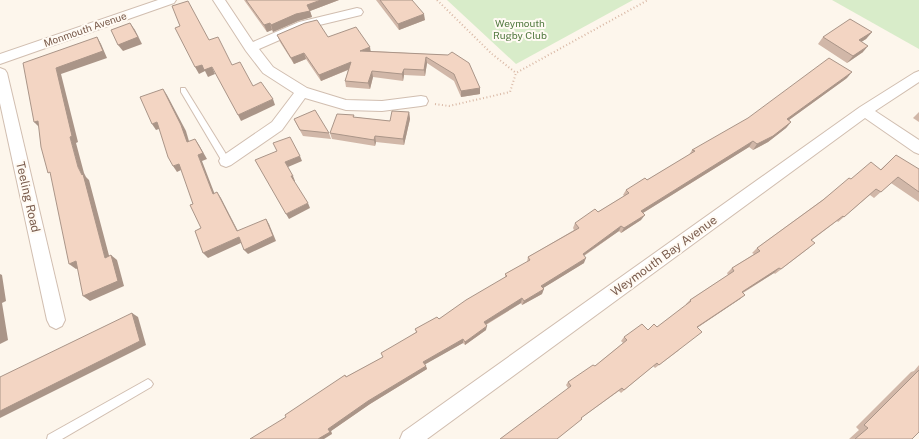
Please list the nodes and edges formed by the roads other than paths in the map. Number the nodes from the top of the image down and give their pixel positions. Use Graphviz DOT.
graph roads {
  1 [pos="170,0"];
  2 [pos="219,0"];
  3 [pos="356,12"];
  4 [pos="251,48"];
  5 [pos="0,58"];
  6 [pos="0,73"];
  7 [pos="919,76"];
  8 [pos="184,90"];
  9 [pos="302,92"];
  10 [pos="421,101"];
  11 [pos="866,111"];
  12 [pos="919,148"];
  13 [pos="226,161"];
  14 [pos="56,320"];
  15 [pos="148,384"];
  16 [pos="52,439"];
  17 [pos="410,439"];
  1 -- 5 [label="street, Monmouth Avenue"];
  2 -- 4 [label="street"];
  3 -- 4 [label="street"];
  4 -- 9 [label="street"];
  6 -- 14 [label="street, Teeling Road"];
  7 -- 11 [label="street, Weymouth Bay Avenue"];
  8 -- 13 [label="lane"];
  9 -- 10 [label="street"];
  9 -- 13 [label="street"];
  11 -- 12 [label="street"];
  11 -- 17 [label="street, Weymouth Bay Avenue"];
  15 -- 16 [label="lane"];
}
